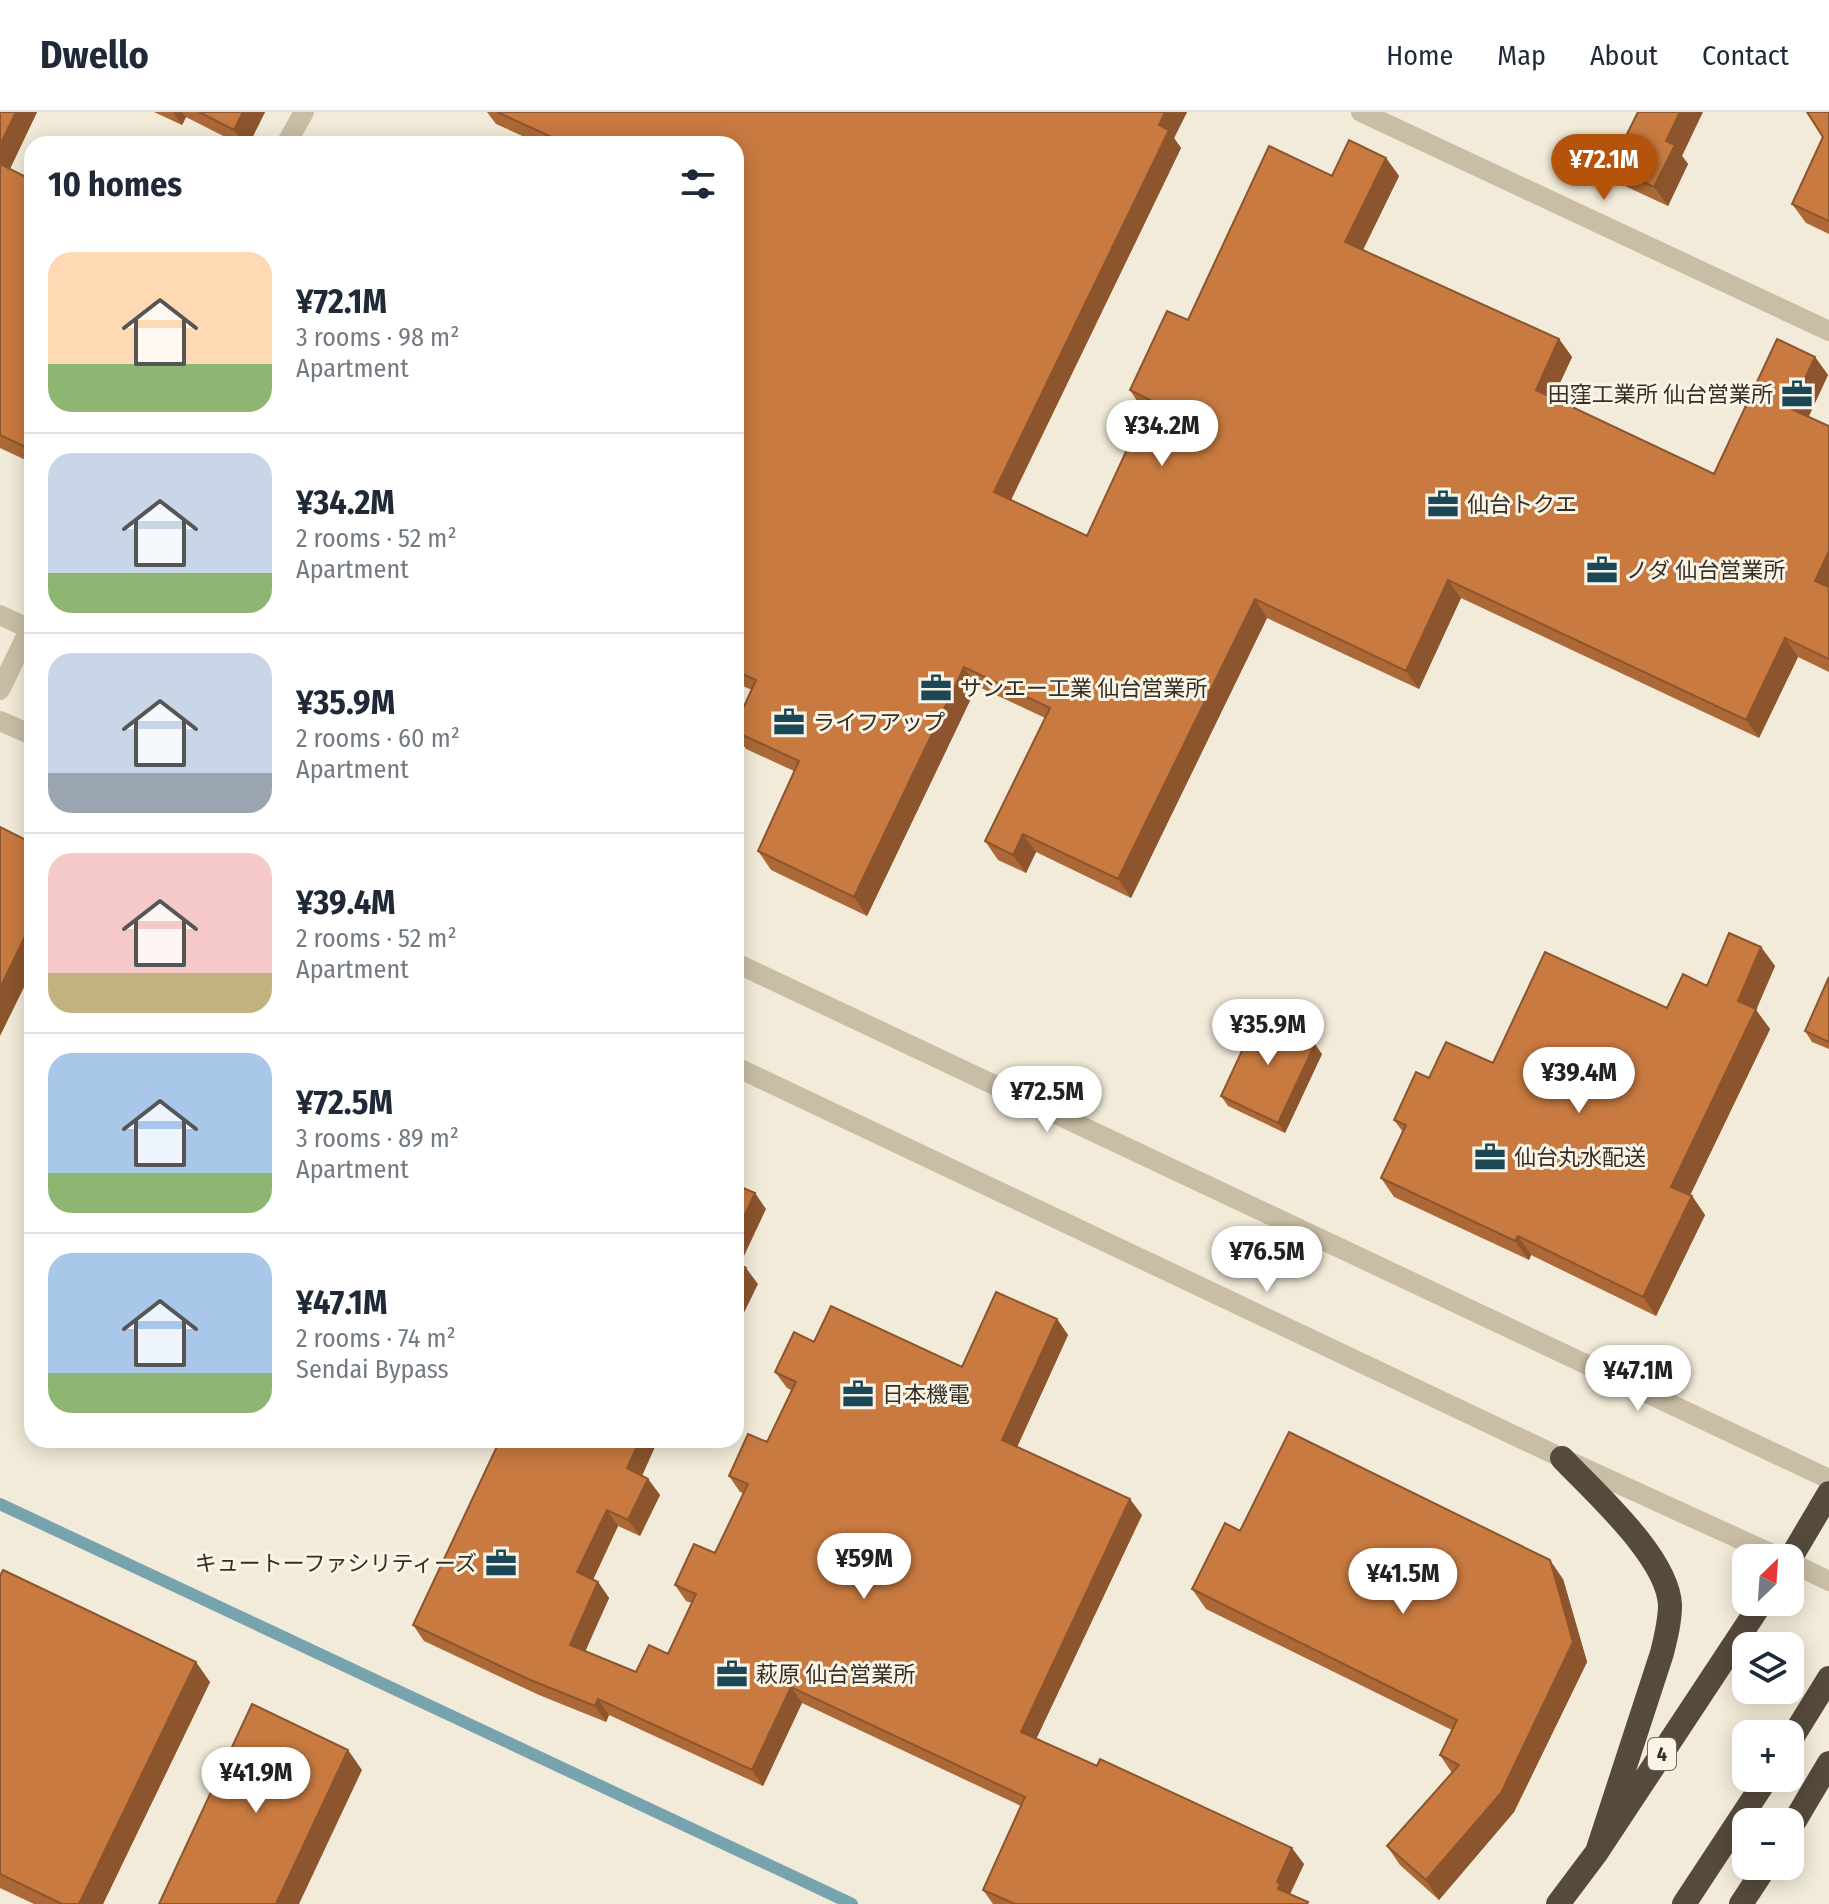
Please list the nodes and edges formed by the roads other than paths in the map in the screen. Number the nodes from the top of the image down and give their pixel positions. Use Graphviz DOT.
graph roads {
  1 [pos="304,112"];
  2 [pos="1361,112"];
  3 [pos="290,136"];
  4 [pos="1829,331"];
  5 [pos="0,615"];
  6 [pos="24,625"];
  7 [pos="24,642"];
  8 [pos="0,690"];
  9 [pos="0,721"];
  10 [pos="24,732"];
  11 [pos="744,967"];
  12 [pos="744,1071"];
  13 [pos="1562,1458"];
  14 [pos="1829,1479"];
  15 [pos="1829,1493"];
  16 [pos="1750,1544"];
  17 [pos="1800,1544"];
  18 [pos="1804,1568"];
  19 [pos="1829,1581"];
  20 [pos="1753,1616"];
  21 [pos="1829,1678"];
  22 [pos="1803,1720"];
  23 [pos="1829,1763"];
  24 [pos="1758,1792"];
  25 [pos="1802,1808"];
  26 [pos="1597,1852"];
  27 [pos="1757,1880"];
  28 [pos="1558,1904"];
  29 [pos="1684,1904"];
  30 [pos="1741,1904"];
  1 -- 3 [label="street"];
  2 -- 4 [label="street"];
  5 -- 6 [label="street"];
  7 -- 8 [label="street"];
  9 -- 10 [label="street"];
  11 -- 14 [label="street"];
  12 -- 13 [label="street"];
  13 -- 16 [label="street"];
  13 -- 26 [label="highway"];
  15 -- 17 [label="highway"];
  18 -- 19 [label="street"];
  20 -- 26 [label="highway, 4"];
  21 -- 22 [label="highway"];
  23 -- 25 [label="highway"];
  24 -- 29 [label="highway"];
  26 -- 28 [label="highway, 4"];
  27 -- 30 [label="highway"];
}
